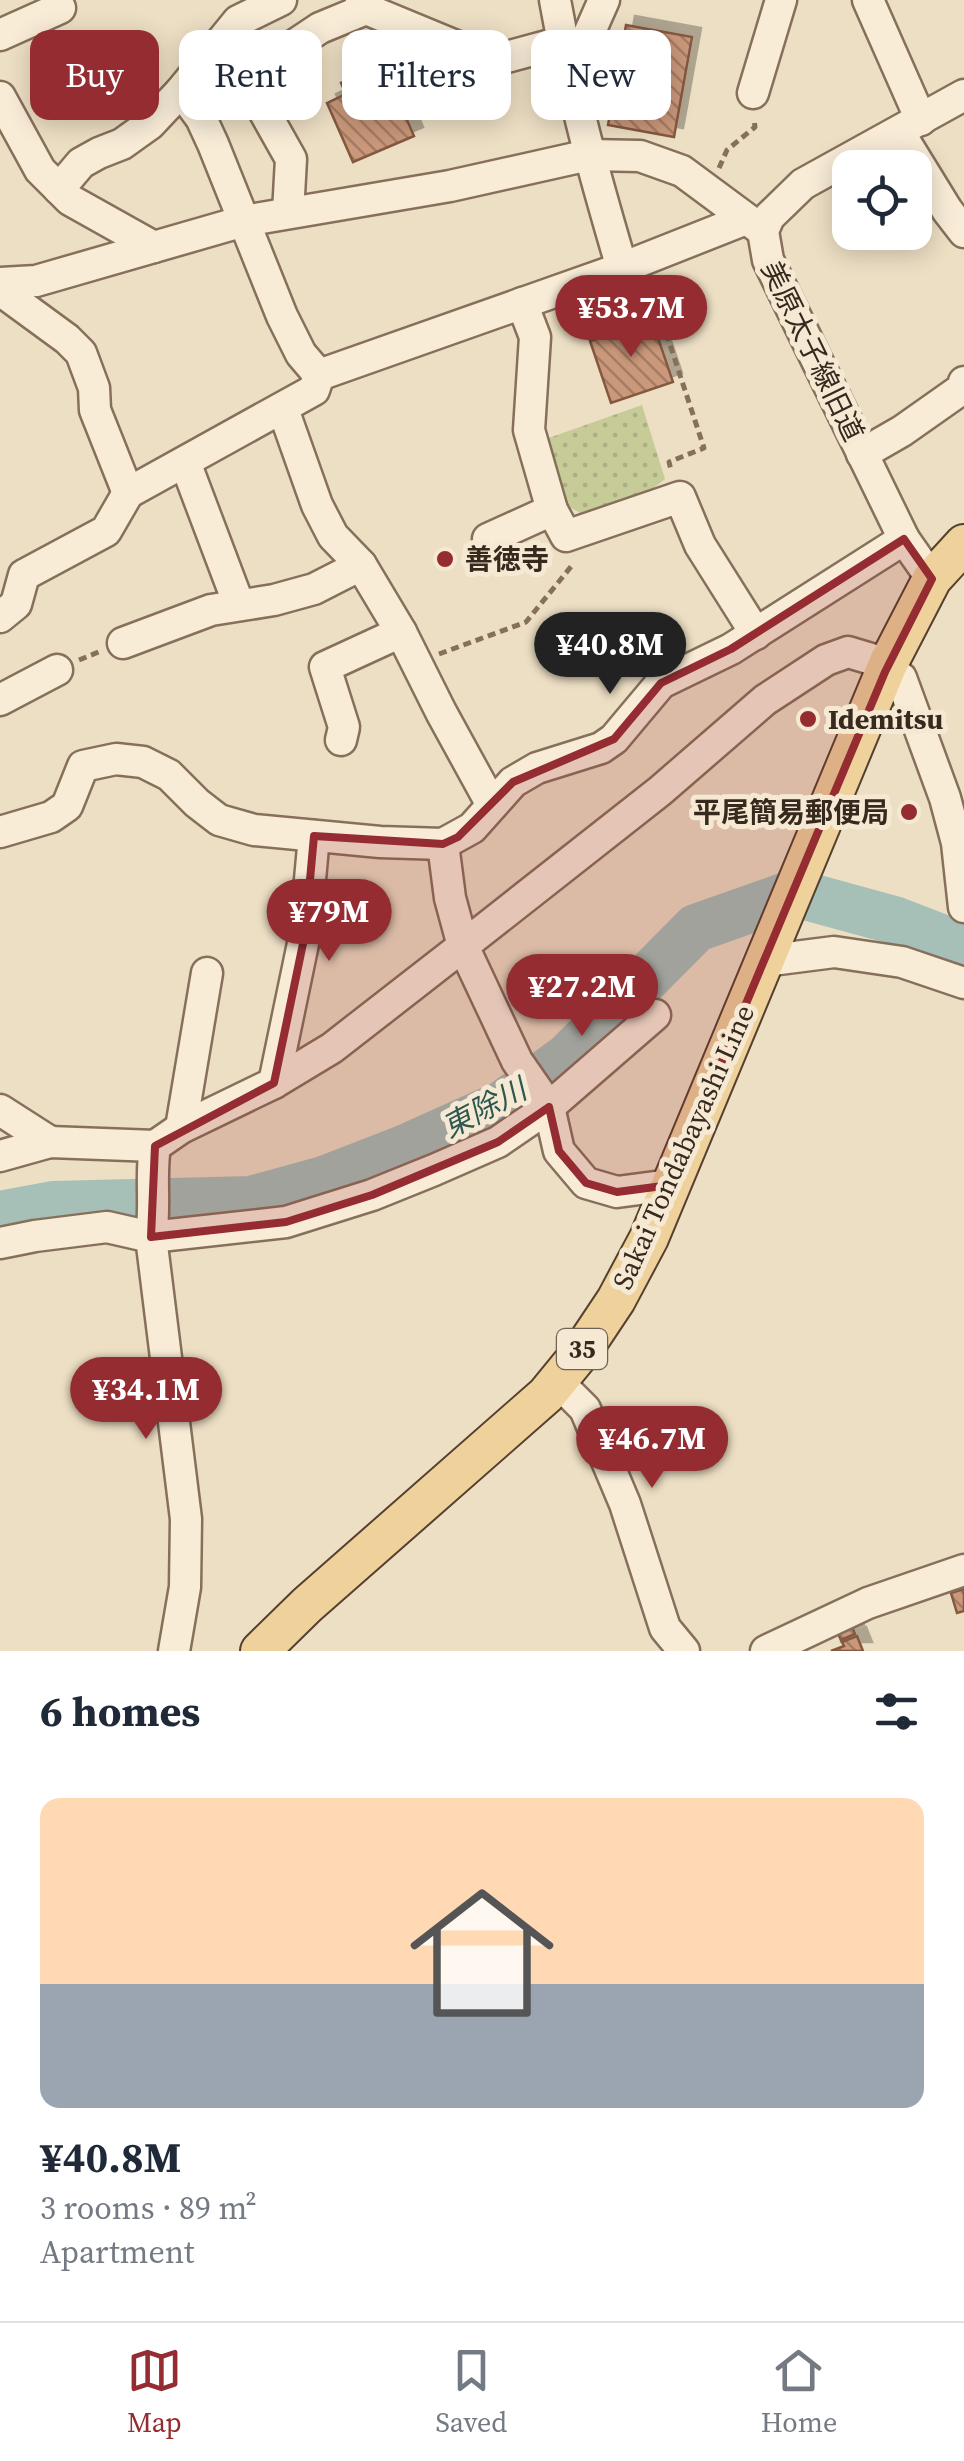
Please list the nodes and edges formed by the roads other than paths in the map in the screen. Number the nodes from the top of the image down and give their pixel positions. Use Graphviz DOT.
graph roads {
  1 [pos="281,0"];
  2 [pos="416,0"];
  3 [pos="555,0"];
  4 [pos="604,0"];
  5 [pos="781,0"];
  6 [pos="868,0"];
  7 [pos="364,4"];
  8 [pos="60,8"];
  9 [pos="233,10"];
  10 [pos="417,30"];
  11 [pos="422,30"];
  12 [pos="560,30"];
  13 [pos="591,30"];
  14 [pos="0,35"];
  15 [pos="753,93"];
  16 [pos="179,94"];
  17 [pos="964,95"];
  18 [pos="1,100"];
  19 [pos="202,120"];
  20 [pos="581,120"];
  21 [pos="910,126"];
  22 [pos="589,155"];
  23 [pos="59,189"];
  24 [pos="288,214"];
  25 [pos="959,218"];
  26 [pos="244,221"];
  27 [pos="748,221"];
  28 [pos="154,247"];
  29 [pos="632,264"];
  30 [pos="0,287"];
  31 [pos="522,302"];
  32 [pos="320,375"];
  33 [pos="964,382"];
  34 [pos="283,409"];
  35 [pos="862,454"];
  36 [pos="185,462"];
  37 [pos="128,494"];
  38 [pos="559,522"];
  39 [pos="488,539"];
  40 [pos="904,539"];
  41 [pos="964,544"];
  42 [pos="361,565"];
  43 [pos="948,583"];
  44 [pos="239,606"];
  45 [pos="0,617"];
  46 [pos="402,632"];
  47 [pos="756,634"];
  48 [pos="122,643"];
  49 [pos="886,668"];
  50 [pos="57,670"];
  51 [pos="0,700"];
  52 [pos="341,740"];
  53 [pos="492,805"];
  54 [pos="0,832"];
  55 [pos="442,844"];
  56 [pos="314,846"];
  57 [pos="242,847"];
  58 [pos="962,898"];
  59 [pos="463,946"];
  60 [pos="766,956"];
  61 [pos="206,973"];
  62 [pos="964,983"];
  63 [pos="654,1015"];
  64 [pos="274,1083"];
  65 [pos="548,1106"];
  66 [pos="0,1110"];
  67 [pos="181,1128"];
  68 [pos="50,1142"];
  69 [pos="154,1153"];
  70 [pos="0,1156"];
  71 [pos="670,1185"];
  72 [pos="153,1227"];
  73 [pos="0,1244"];
  74 [pos="557,1382"];
  75 [pos="964,1570"];
  76 [pos="174,1651"];
  77 [pos="260,1651"];
  78 [pos="684,1651"];
  79 [pos="766,1651"];
  1 -- 9 [label="street"];
  2 -- 11 [label="street"];
  3 -- 12 [label="street"];
  4 -- 13 [label="street"];
  5 -- 15 [label="street"];
  6 -- 21 [label="street"];
  7 -- 10 [label="street"];
  7 -- 24 [label="street"];
  8 -- 14 [label="street"];
  16 -- 23 [label="street"];
  17 -- 21 [label="street, 美原太子線旧道"];
  18 -- 23 [label="street"];
  19 -- 26 [label="street"];
  20 -- 22 [label="street"];
  21 -- 25 [label="street"];
  21 -- 27 [label="street, 美原太子線旧道"];
  22 -- 24 [label="street"];
  22 -- 27 [label="street"];
  22 -- 29 [label="street"];
  23 -- 28 [label="street"];
  24 -- 26 [label="street"];
  26 -- 28 [label="street"];
  26 -- 32 [label="street"];
  27 -- 29 [label="street"];
  27 -- 35 [label="street, 美原太子線旧道"];
  28 -- 30 [label="street"];
  29 -- 31 [label="street"];
  30 -- 37 [label="street"];
  31 -- 32 [label="street"];
  31 -- 38 [label="street"];
  32 -- 34 [label="street"];
  33 -- 35 [label="street"];
  34 -- 36 [label="street"];
  34 -- 42 [label="street"];
  35 -- 40 [label="street, 美原太子線旧道"];
  36 -- 37 [label="street"];
  36 -- 44 [label="street"];
  37 -- 45 [label="street"];
  38 -- 39 [label="street"];
  38 -- 47 [label="street"];
  40 -- 43 [label="street, 美原太子線旧道"];
  40 -- 47 [label="street"];
  41 -- 43 [label="main road, Sakai Tondabayashi Line / 35"];
  42 -- 44 [label="street"];
  42 -- 46 [label="street"];
  43 -- 49 [label="main road, Sakai Tondabayashi Line / 35"];
  44 -- 48 [label="street"];
  46 -- 52 [label="street"];
  46 -- 53 [label="street"];
  47 -- 53 [label="street"];
  49 -- 58 [label="street"];
  49 -- 59 [label="street"];
  49 -- 60 [label="main road, Sakai Tondabayashi Line / 35"];
  50 -- 51 [label="street"];
  53 -- 55 [label="street"];
  54 -- 56 [label="street"];
  55 -- 56 [label="street"];
  55 -- 59 [label="street"];
  56 -- 57 [label="street"];
  56 -- 64 [label="street"];
  59 -- 64 [label="street"];
  59 -- 65 [label="street"];
  60 -- 62 [label="street"];
  60 -- 71 [label="main road, Sakai Tondabayashi Line / 35"];
  61 -- 67 [label="street"];
  63 -- 65 [label="street"];
  64 -- 67 [label="street"];
  65 -- 71 [label="street"];
  65 -- 72 [label="street"];
  66 -- 68 [label="street"];
  67 -- 69 [label="street"];
  68 -- 69 [label="street"];
  68 -- 70 [label="street"];
  69 -- 72 [label="street"];
  71 -- 74 [label="main road, Sakai Tondabayashi Line / 35"];
  72 -- 73 [label="street"];
  72 -- 76 [label="street"];
  74 -- 77 [label="main road, Sakai Tondabayashi Line / 35"];
  74 -- 78 [label="street"];
  75 -- 79 [label="street"];
}
